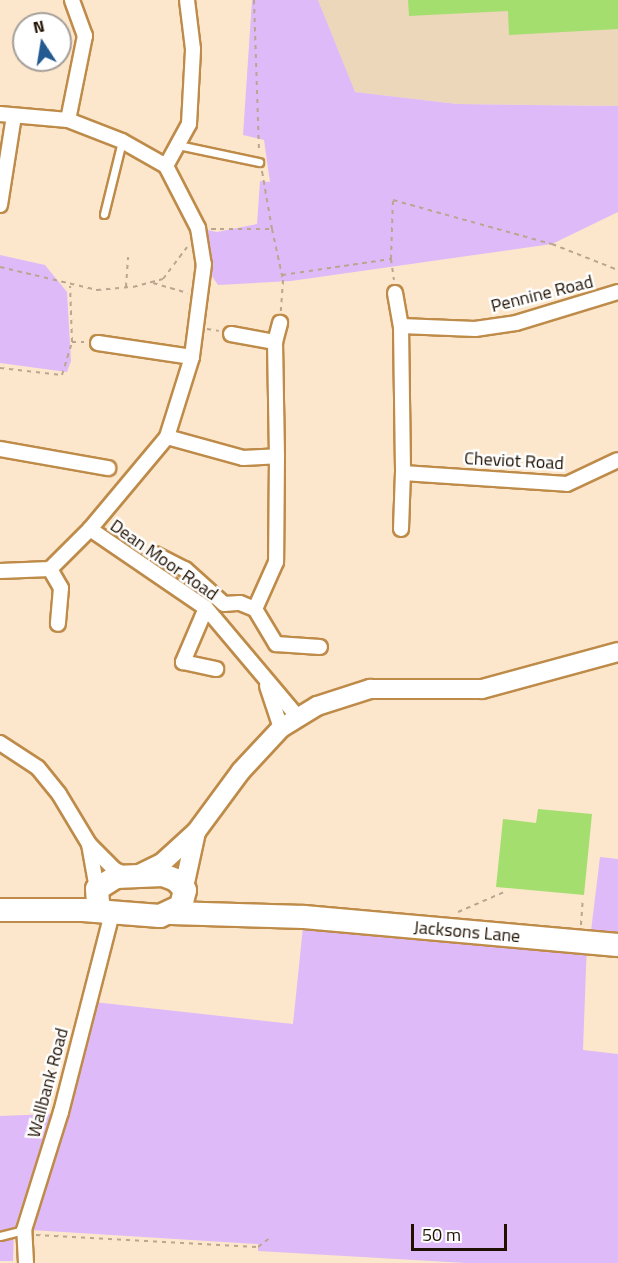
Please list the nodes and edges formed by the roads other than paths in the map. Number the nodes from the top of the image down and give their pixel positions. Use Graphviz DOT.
graph roads {
  1 [pos="72,0"];
  2 [pos="187,0"];
  3 [pos="0,114"];
  4 [pos="14,116"];
  5 [pos="68,120"];
  6 [pos="122,141"];
  7 [pos="178,145"];
  8 [pos="259,162"];
  9 [pos="166,166"];
  10 [pos="0,205"];
  11 [pos="104,214"];
  12 [pos="618,291"];
  13 [pos="395,293"];
  14 [pos="280,322"];
  15 [pos="401,326"];
  16 [pos="231,334"];
  17 [pos="275,342"];
  18 [pos="98,343"];
  19 [pos="192,357"];
  20 [pos="167,436"];
  21 [pos="0,449"];
  22 [pos="277,456"];
  23 [pos="618,460"];
  24 [pos="108,468"];
  25 [pos="403,473"];
  26 [pos="90,529"];
  27 [pos="400,529"];
  28 [pos="155,554"];
  29 [pos="50,569"];
  30 [pos="0,571"];
  31 [pos="206,608"];
  32 [pos="255,609"];
  33 [pos="57,624"];
  34 [pos="320,648"];
  35 [pos="618,652"];
  36 [pos="216,669"];
  37 [pos="265,681"];
  38 [pos="297,716"];
  39 [pos="281,728"];
  40 [pos="0,742"];
  41 [pos="196,832"];
  42 [pos="89,844"];
  43 [pos="133,875"];
  44 [pos="185,888"];
  45 [pos="102,902"];
  46 [pos="0,910"];
  47 [pos="171,913"];
  48 [pos="316,918"];
  49 [pos="618,945"];
  50 [pos="24,1232"];
  51 [pos="0,1236"];
  52 [pos="26,1263"];
  1 -- 5 [label="street"];
  2 -- 7 [label="street"];
  3 -- 4 [label="street"];
  4 -- 5 [label="street"];
  4 -- 10 [label="street"];
  5 -- 6 [label="street"];
  6 -- 9 [label="street"];
  6 -- 11 [label="lane"];
  7 -- 8 [label="lane"];
  7 -- 9 [label="street"];
  9 -- 19 [label="street, Dean Moor Road"];
  12 -- 15 [label="street, Pennine Road"];
  13 -- 15 [label="street"];
  14 -- 17 [label="street"];
  15 -- 25 [label="street"];
  16 -- 17 [label="street"];
  17 -- 22 [label="street"];
  18 -- 19 [label="street"];
  19 -- 20 [label="street, Dean Moor Road"];
  20 -- 22 [label="street"];
  20 -- 26 [label="street, Dean Moor Road"];
  21 -- 24 [label="street"];
  22 -- 32 [label="street"];
  23 -- 25 [label="street, Cheviot Road"];
  25 -- 27 [label="street"];
  26 -- 29 [label="street"];
  26 -- 31 [label="street, Dean Moor Road"];
  28 -- 32 [label="street"];
  29 -- 30 [label="street"];
  29 -- 33 [label="street"];
  31 -- 36 [label="street"];
  31 -- 37 [label="street, Dean Moor Road"];
  32 -- 34 [label="street"];
  35 -- 38 [label="street"];
  37 -- 38 [label="street, Dean Moor Road"];
  37 -- 39 [label="street, Dean Moor Road"];
  38 -- 39 [label="street"];
  39 -- 41 [label="street"];
  40 -- 42 [label="street"];
  41 -- 43 [label="street"];
  41 -- 44 [label="street"];
  42 -- 43 [label="street"];
  42 -- 45 [label="street"];
  43 -- 44 [label="main road, Jacksons Lane"];
  43 -- 45 [label="main road"];
  44 -- 47 [label="main road"];
  44 -- 48 [label="main road, Jacksons Lane"];
  45 -- 46 [label="main road, Jacksons Lane"];
  45 -- 47 [label="main road, Jacksons Lane"];
  45 -- 50 [label="street, Wallbank Road"];
  47 -- 48 [label="main road, Jacksons Lane"];
  48 -- 49 [label="main road, Jacksons Lane"];
  50 -- 51 [label="lane"];
  50 -- 52 [label="street, Wallbank Road"];
}
